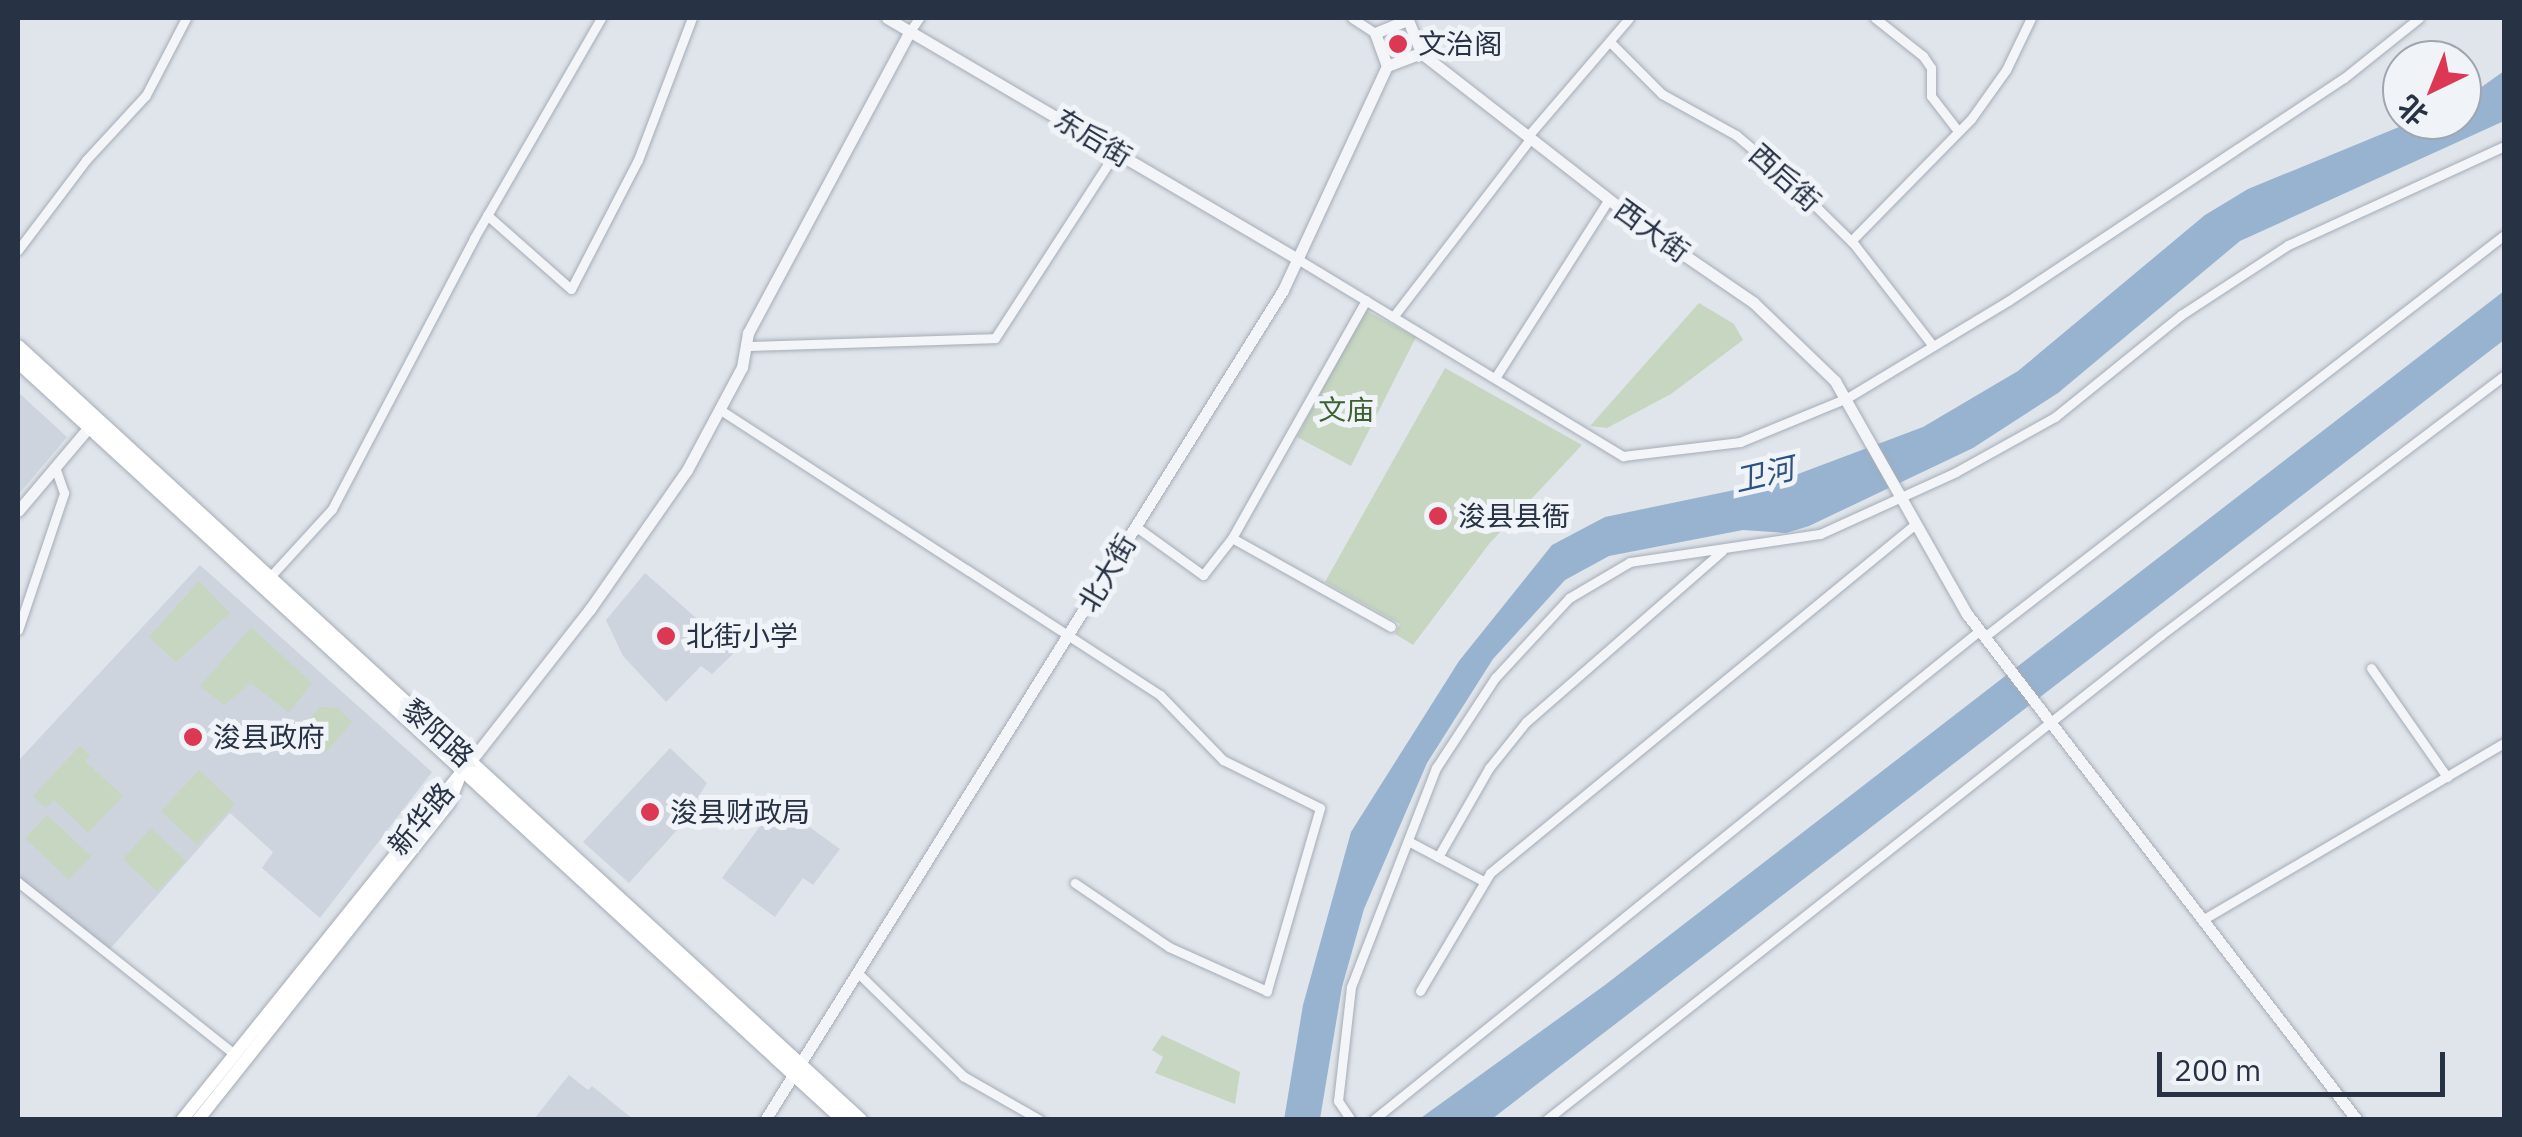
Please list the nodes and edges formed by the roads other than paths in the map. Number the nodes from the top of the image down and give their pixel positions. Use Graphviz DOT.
graph roads {
  1 [pos="186,18"];
  2 [pos="602,18"];
  3 [pos="692,18"];
  4 [pos="887,18"];
  5 [pos="919,18"];
  6 [pos="1352,18"];
  7 [pos="1629,18"];
  8 [pos="1874,18"];
  9 [pos="2031,18"];
  10 [pos="2420,18"];
  11 [pos="1409,19"];
  12 [pos="910,31"];
  13 [pos="1375,32"];
  14 [pos="1610,42"];
  15 [pos="1421,54"];
  16 [pos="1388,66"];
  17 [pos="1958,132"];
  18 [pos="1530,137"];
  19 [pos="2504,146"];
  20 [pos="1116,152"];
  21 [pos="1609,199"];
  22 [pos="487,215"];
  23 [pos="2504,235"];
  24 [pos="1850,241"];
  25 [pos="18,250"];
  26 [pos="1299,260"];
  27 [pos="1366,300"];
  28 [pos="1394,317"];
  29 [pos="746,346"];
  30 [pos="1933,346"];
  31 [pos="18,347"];
  32 [pos="18,362"];
  33 [pos="2504,376"];
  34 [pos="1495,378"];
  35 [pos="1847,398"];
  36 [pos="719,409"];
  37 [pos="89,427"];
  38 [pos="55,467"];
  39 [pos="1897,498"];
  40 [pos="18,510"];
  41 [pos="1135,526"];
  42 [pos="1913,526"];
  43 [pos="1232,538"];
  44 [pos="1725,549"];
  45 [pos="269,578"];
  46 [pos="1390,627"];
  47 [pos="18,630"];
  48 [pos="1070,633"];
  49 [pos="1984,633"];
  50 [pos="2371,668"];
  51 [pos="2047,719"];
  52 [pos="2504,743"];
  53 [pos="467,766"];
  54 [pos="2447,777"];
  55 [pos="1410,842"];
  56 [pos="1438,857"];
  57 [pos="1483,881"];
  58 [pos="18,882"];
  59 [pos="1075,883"];
  60 [pos="2202,920"];
  61 [pos="858,974"];
  62 [pos="1420,991"];
  63 [pos="234,1054"];
  64 [pos="797,1069"];
  65 [pos="182,1120"];
  66 [pos="198,1120"];
  67 [pos="765,1120"];
  68 [pos="844,1120"];
  69 [pos="860,1120"];
  70 [pos="1040,1120"];
  71 [pos="1350,1120"];
  72 [pos="1372,1120"];
  73 [pos="1546,1120"];
  74 [pos="2357,1120"];
  1 -- 25 [label="street"];
  2 -- 22 [label="street"];
  3 -- 22 [label="street"];
  4 -- 12 [label="street, 东后街"];
  5 -- 12 [label="street"];
  6 -- 13 [label="street"];
  7 -- 14 [label="street"];
  8 -- 17 [label="street"];
  9 -- 17 [label="street"];
  10 -- 30 [label="street"];
  11 -- 13 [label="street"];
  11 -- 15 [label="street"];
  12 -- 20 [label="street, 东后街"];
  12 -- 29 [label="street"];
  13 -- 16 [label="street"];
  14 -- 18 [label="street"];
  14 -- 24 [label="street, 西后街"];
  15 -- 16 [label="street"];
  15 -- 18 [label="street, 西大街"];
  16 -- 26 [label="street, 北大街"];
  17 -- 24 [label="street"];
  18 -- 21 [label="street, 西大街"];
  18 -- 28 [label="street"];
  19 -- 39 [label="street"];
  20 -- 26 [label="street, 东后街"];
  20 -- 29 [label="street"];
  21 -- 34 [label="street"];
  21 -- 35 [label="street, 西大街"];
  22 -- 45 [label="street"];
  23 -- 49 [label="street"];
  24 -- 30 [label="street, 西后街"];
  26 -- 27 [label="street"];
  26 -- 41 [label="street, 北大街"];
  27 -- 28 [label="street"];
  27 -- 43 [label="street"];
  28 -- 34 [label="street"];
  29 -- 36 [label="street"];
  30 -- 35 [label="street"];
  31 -- 45 [label="main road, 黎阳路"];
  32 -- 37 [label="main road, 黎阳路"];
  33 -- 51 [label="street"];
  34 -- 35 [label="street"];
  35 -- 39 [label="street, 西大街"];
  36 -- 48 [label="street"];
  36 -- 53 [label="street"];
  37 -- 38 [label="street"];
  37 -- 53 [label="main road, 黎阳路"];
  38 -- 40 [label="street"];
  38 -- 47 [label="street"];
  39 -- 42 [label="street, 西大街"];
  39 -- 44 [label="street"];
  41 -- 43 [label="street"];
  41 -- 48 [label="street, 北大街"];
  42 -- 49 [label="street, 西大街"];
  42 -- 57 [label="street"];
  43 -- 46 [label="street"];
  44 -- 55 [label="street"];
  44 -- 56 [label="street"];
  45 -- 53 [label="main road, 黎阳路"];
  48 -- 59 [label="street"];
  48 -- 61 [label="street, 北大街"];
  49 -- 51 [label="street, 西大街"];
  49 -- 72 [label="street"];
  50 -- 54 [label="street"];
  51 -- 60 [label="street, 西大街"];
  51 -- 73 [label="street"];
  52 -- 54 [label="street"];
  53 -- 63 [label="main road, 新华路"];
  53 -- 64 [label="main road, 黎阳路"];
  53 -- 66 [label="main road, 新华路"];
  54 -- 60 [label="street"];
  55 -- 56 [label="street"];
  55 -- 71 [label="street"];
  56 -- 57 [label="street"];
  57 -- 62 [label="street"];
  58 -- 63 [label="street"];
  60 -- 74 [label="street, 西大街"];
  61 -- 64 [label="street, 北大街"];
  61 -- 70 [label="street"];
  63 -- 65 [label="main road, 新华路"];
  64 -- 67 [label="street, 北大街"];
  64 -- 68 [label="main road, 黎阳路"];
  64 -- 69 [label="main road, 黎阳路"];
}
